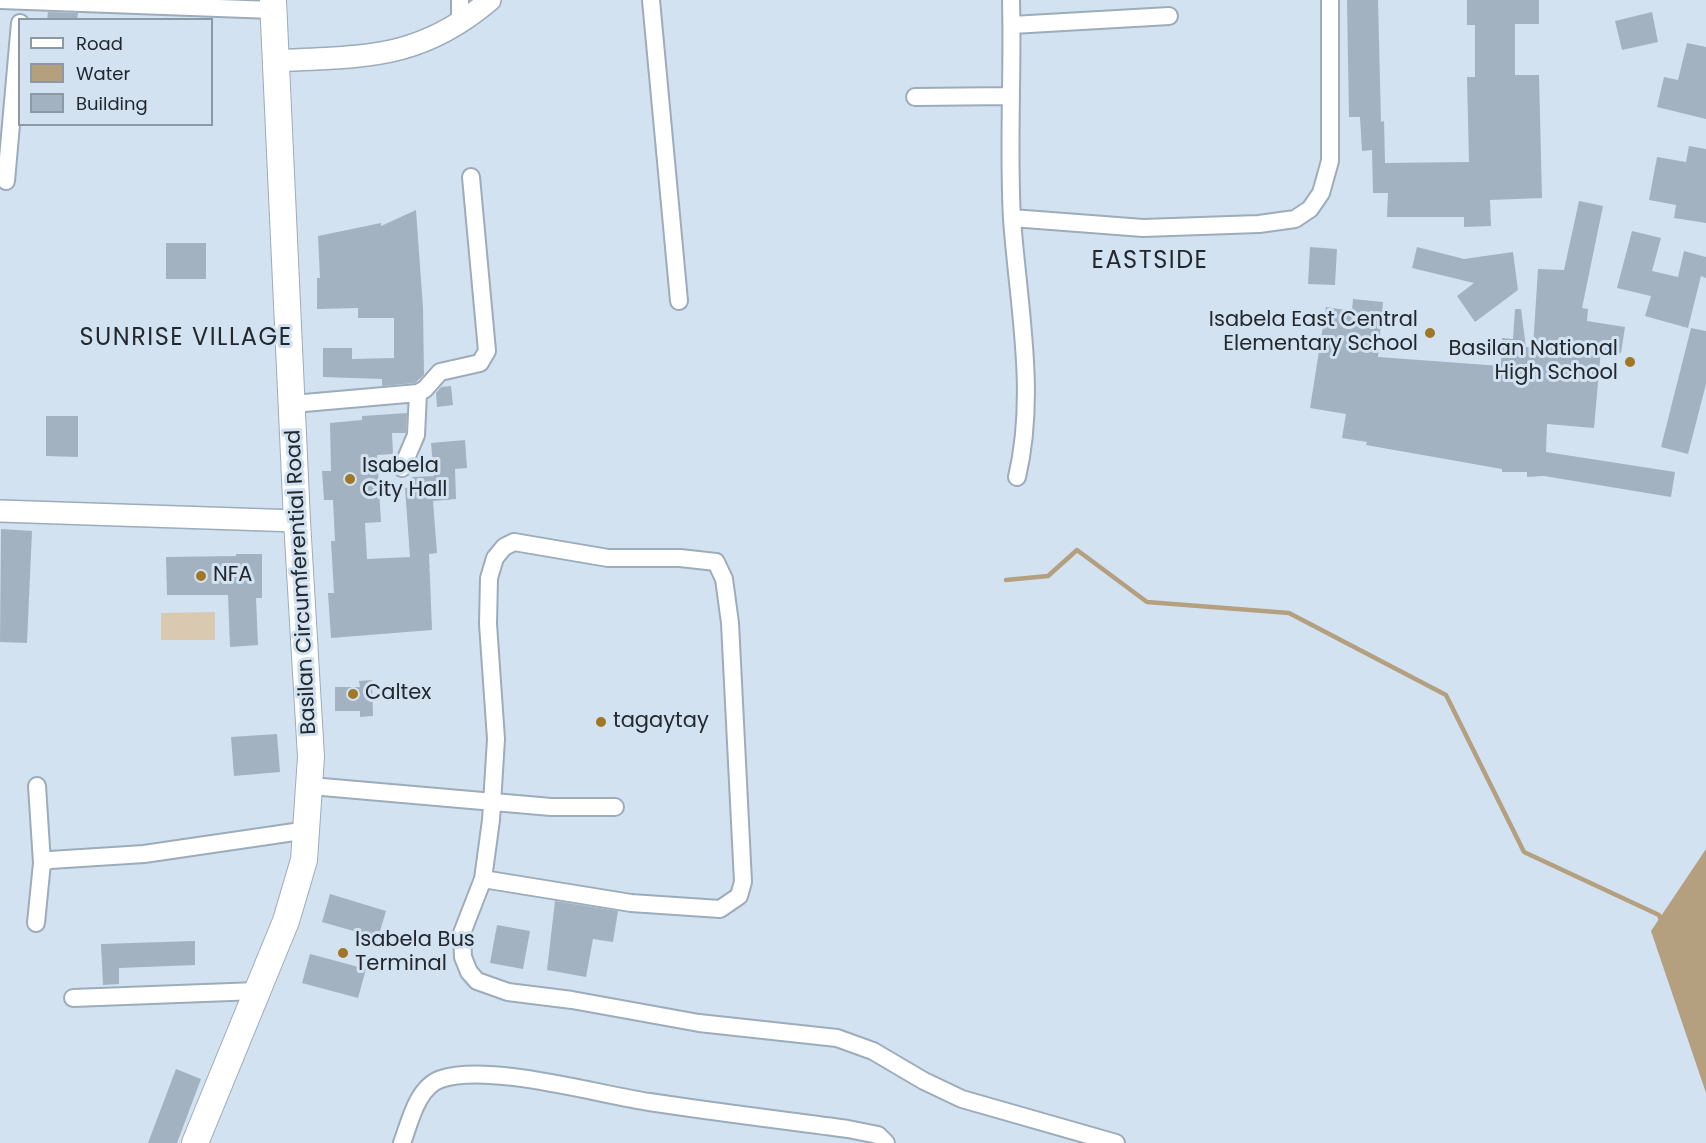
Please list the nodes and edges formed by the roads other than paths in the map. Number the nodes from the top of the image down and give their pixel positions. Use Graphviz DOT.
graph roads {
  1 [pos="0,0"];
  2 [pos="460,0"];
  3 [pos="490,0"];
  4 [pos="651,0"];
  5 [pos="1011,0"];
  6 [pos="1330,0"];
  7 [pos="273,5"];
  8 [pos="20,15"];
  9 [pos="1169,16"];
  10 [pos="460,24"];
  11 [pos="1012,25"];
  12 [pos="18,39"];
  13 [pos="274,61"];
  14 [pos="1010,96"];
  15 [pos="915,97"];
  16 [pos="471,177"];
  17 [pos="6,181"];
  18 [pos="1012,218"];
  19 [pos="679,301"];
  20 [pos="418,393"];
  21 [pos="293,404"];
  22 [pos="402,468"];
  23 [pos="1017,477"];
  24 [pos="0,511"];
  25 [pos="297,521"];
  26 [pos="37,786"];
  27 [pos="311,786"];
  28 [pos="492,802"];
  29 [pos="615,807"];
  30 [pos="308,830"];
  31 [pos="42,863"];
  32 [pos="483,879"];
  33 [pos="36,923"];
  34 [pos="257,990"];
  35 [pos="73,998"];
  36 [pos="195,1143"];
  37 [pos="402,1143"];
  38 [pos="886,1143"];
  39 [pos="1116,1143"];
  1 -- 8 [label="street"];
  2 -- 10 [label="street"];
  3 -- 10 [label="street"];
  4 -- 19 [label="street"];
  5 -- 11 [label="street"];
  6 -- 18 [label="street"];
  7 -- 8 [label="street"];
  7 -- 13 [label="main road, Basilan Circumferential Road"];
  9 -- 11 [label="street"];
  10 -- 13 [label="street"];
  11 -- 14 [label="street"];
  12 -- 17 [label="street"];
  13 -- 21 [label="main road, Basilan Circumferential Road"];
  14 -- 15 [label="street"];
  14 -- 18 [label="street"];
  16 -- 20 [label="street"];
  18 -- 23 [label="street"];
  20 -- 21 [label="street"];
  20 -- 22 [label="street"];
  21 -- 25 [label="main road, Basilan Circumferential Road"];
  24 -- 25 [label="street"];
  25 -- 27 [label="main road, Basilan Circumferential Road"];
  26 -- 31 [label="street"];
  27 -- 28 [label="street"];
  27 -- 30 [label="main road, Basilan Circumferential Road"];
  28 -- 29 [label="street"];
  28 -- 32 [label="street"];
  28 -- 32 [label="street"];
  30 -- 31 [label="street"];
  30 -- 34 [label="main road, Basilan Circumferential Road"];
  31 -- 33 [label="street"];
  32 -- 39 [label="street"];
  34 -- 35 [label="street"];
  34 -- 36 [label="main road, Basilan Circumferential Road"];
  37 -- 38 [label="street"];
}
